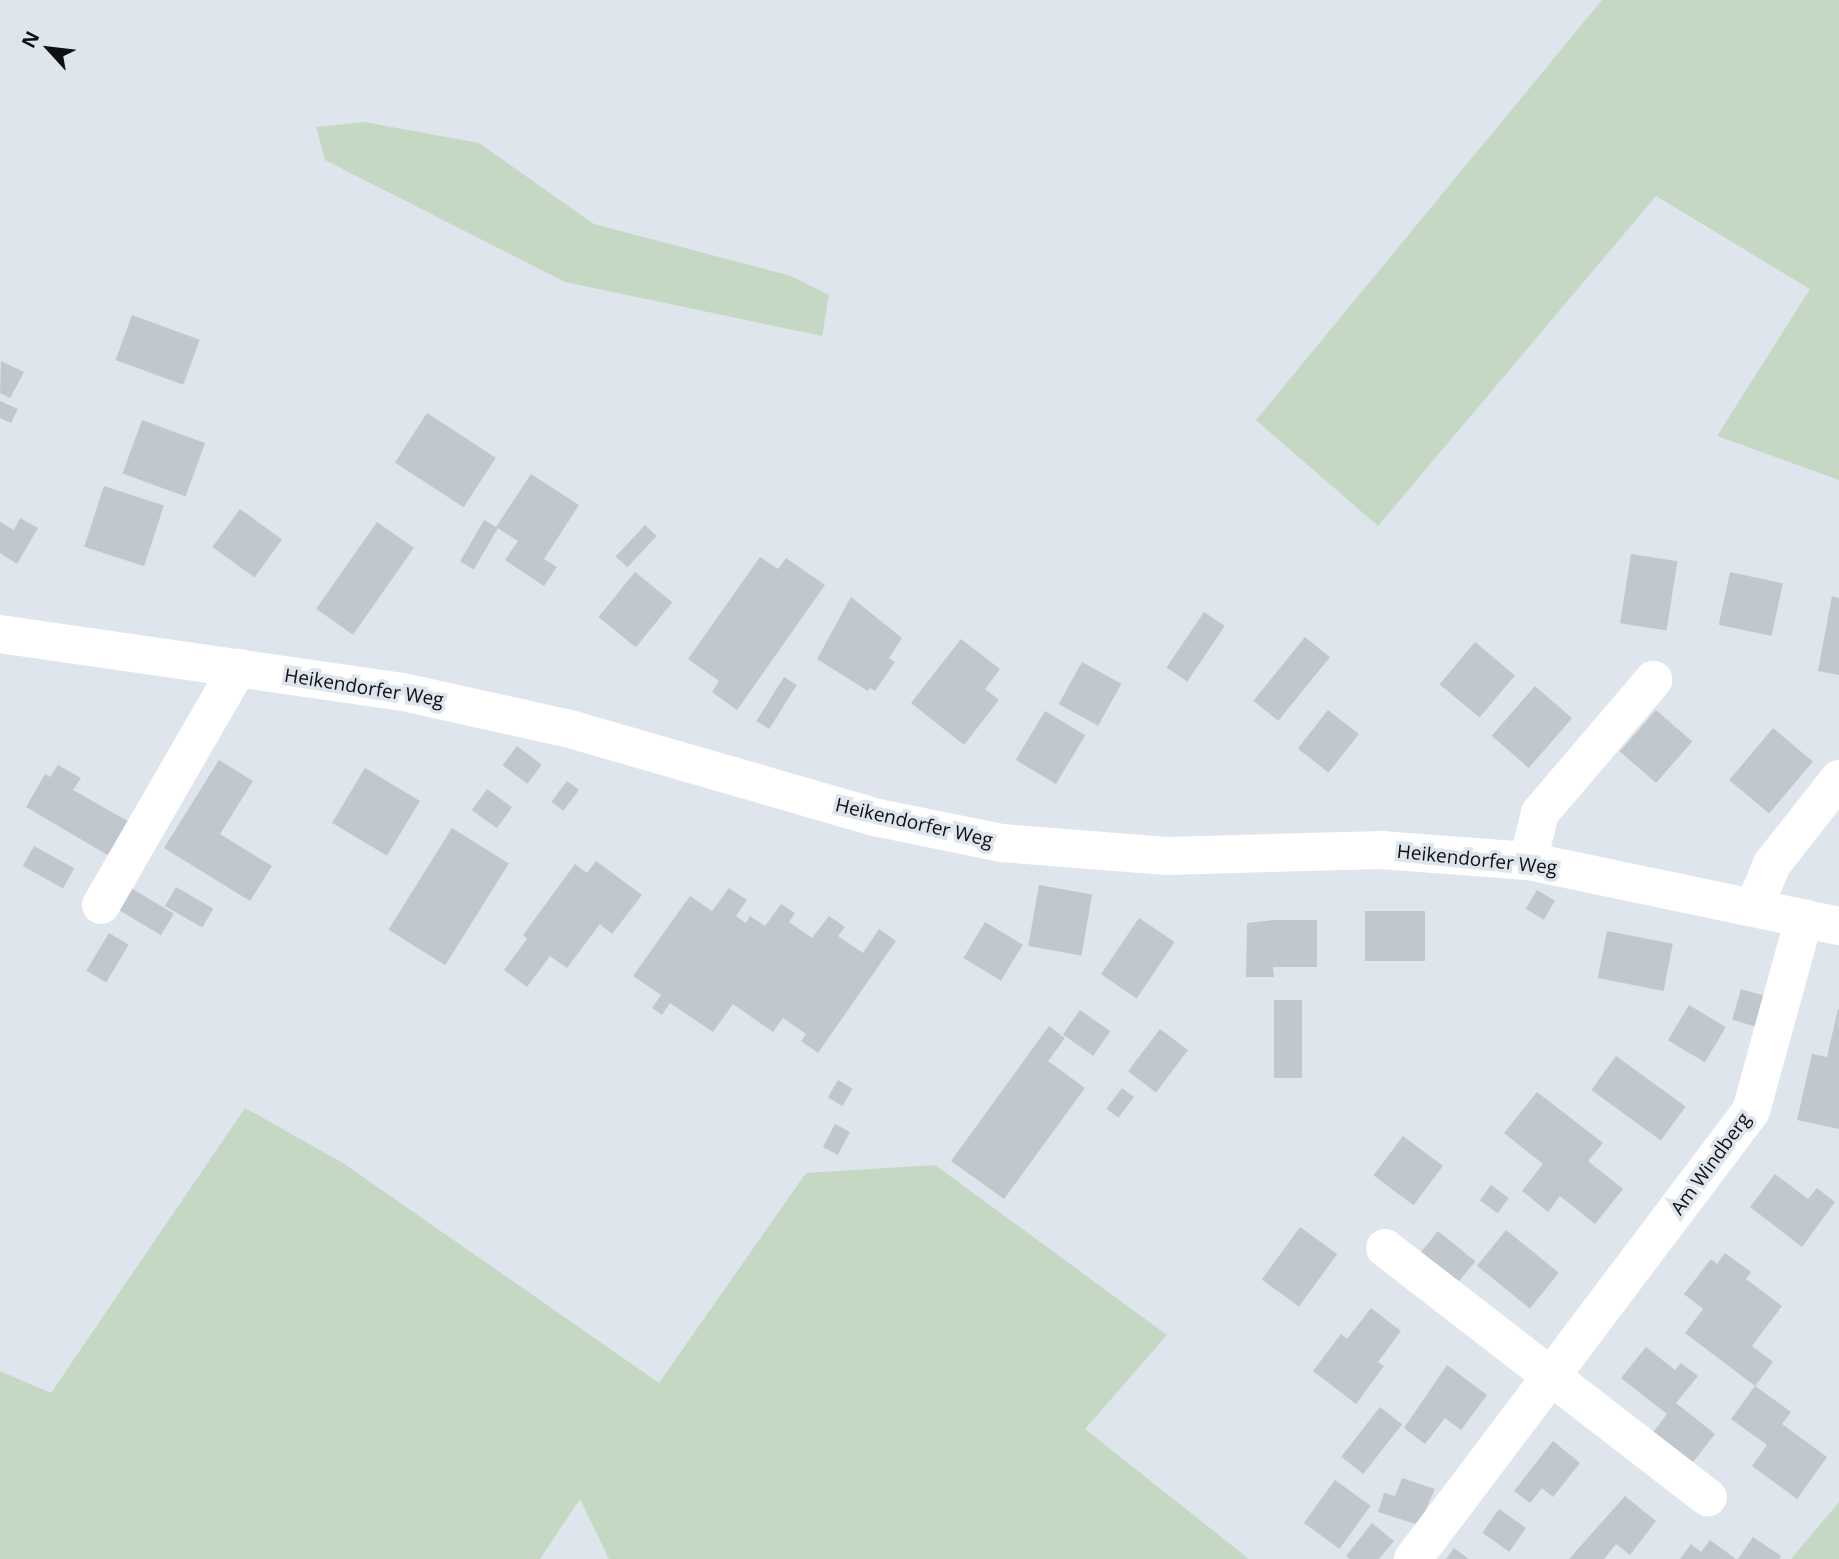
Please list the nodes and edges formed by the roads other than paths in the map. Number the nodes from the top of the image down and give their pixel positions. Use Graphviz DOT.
graph roads {
  1 [pos="0,634"];
  2 [pos="238,668"];
  3 [pos="1653,680"];
  4 [pos="1839,779"];
  5 [pos="1528,860"];
  6 [pos="101,905"];
  7 [pos="1754,907"];
  8 [pos="1822,922"];
  9 [pos="1385,1248"];
  10 [pos="1552,1378"];
  11 [pos="1708,1498"];
  12 [pos="1413,1559"];
  1 -- 2 [label="street, Heikendorfer Weg"];
  2 -- 5 [label="street, Heikendorfer Weg"];
  2 -- 6 [label="street"];
  3 -- 5 [label="street"];
  4 -- 7 [label="street"];
  5 -- 7 [label="street, Heikendorfer Weg"];
  7 -- 8 [label="street, Heikendorfer Weg"];
  8 -- 10 [label="street, Am Windberg"];
  9 -- 10 [label="street"];
  10 -- 11 [label="street"];
  10 -- 12 [label="street, Am Windberg"];
}
